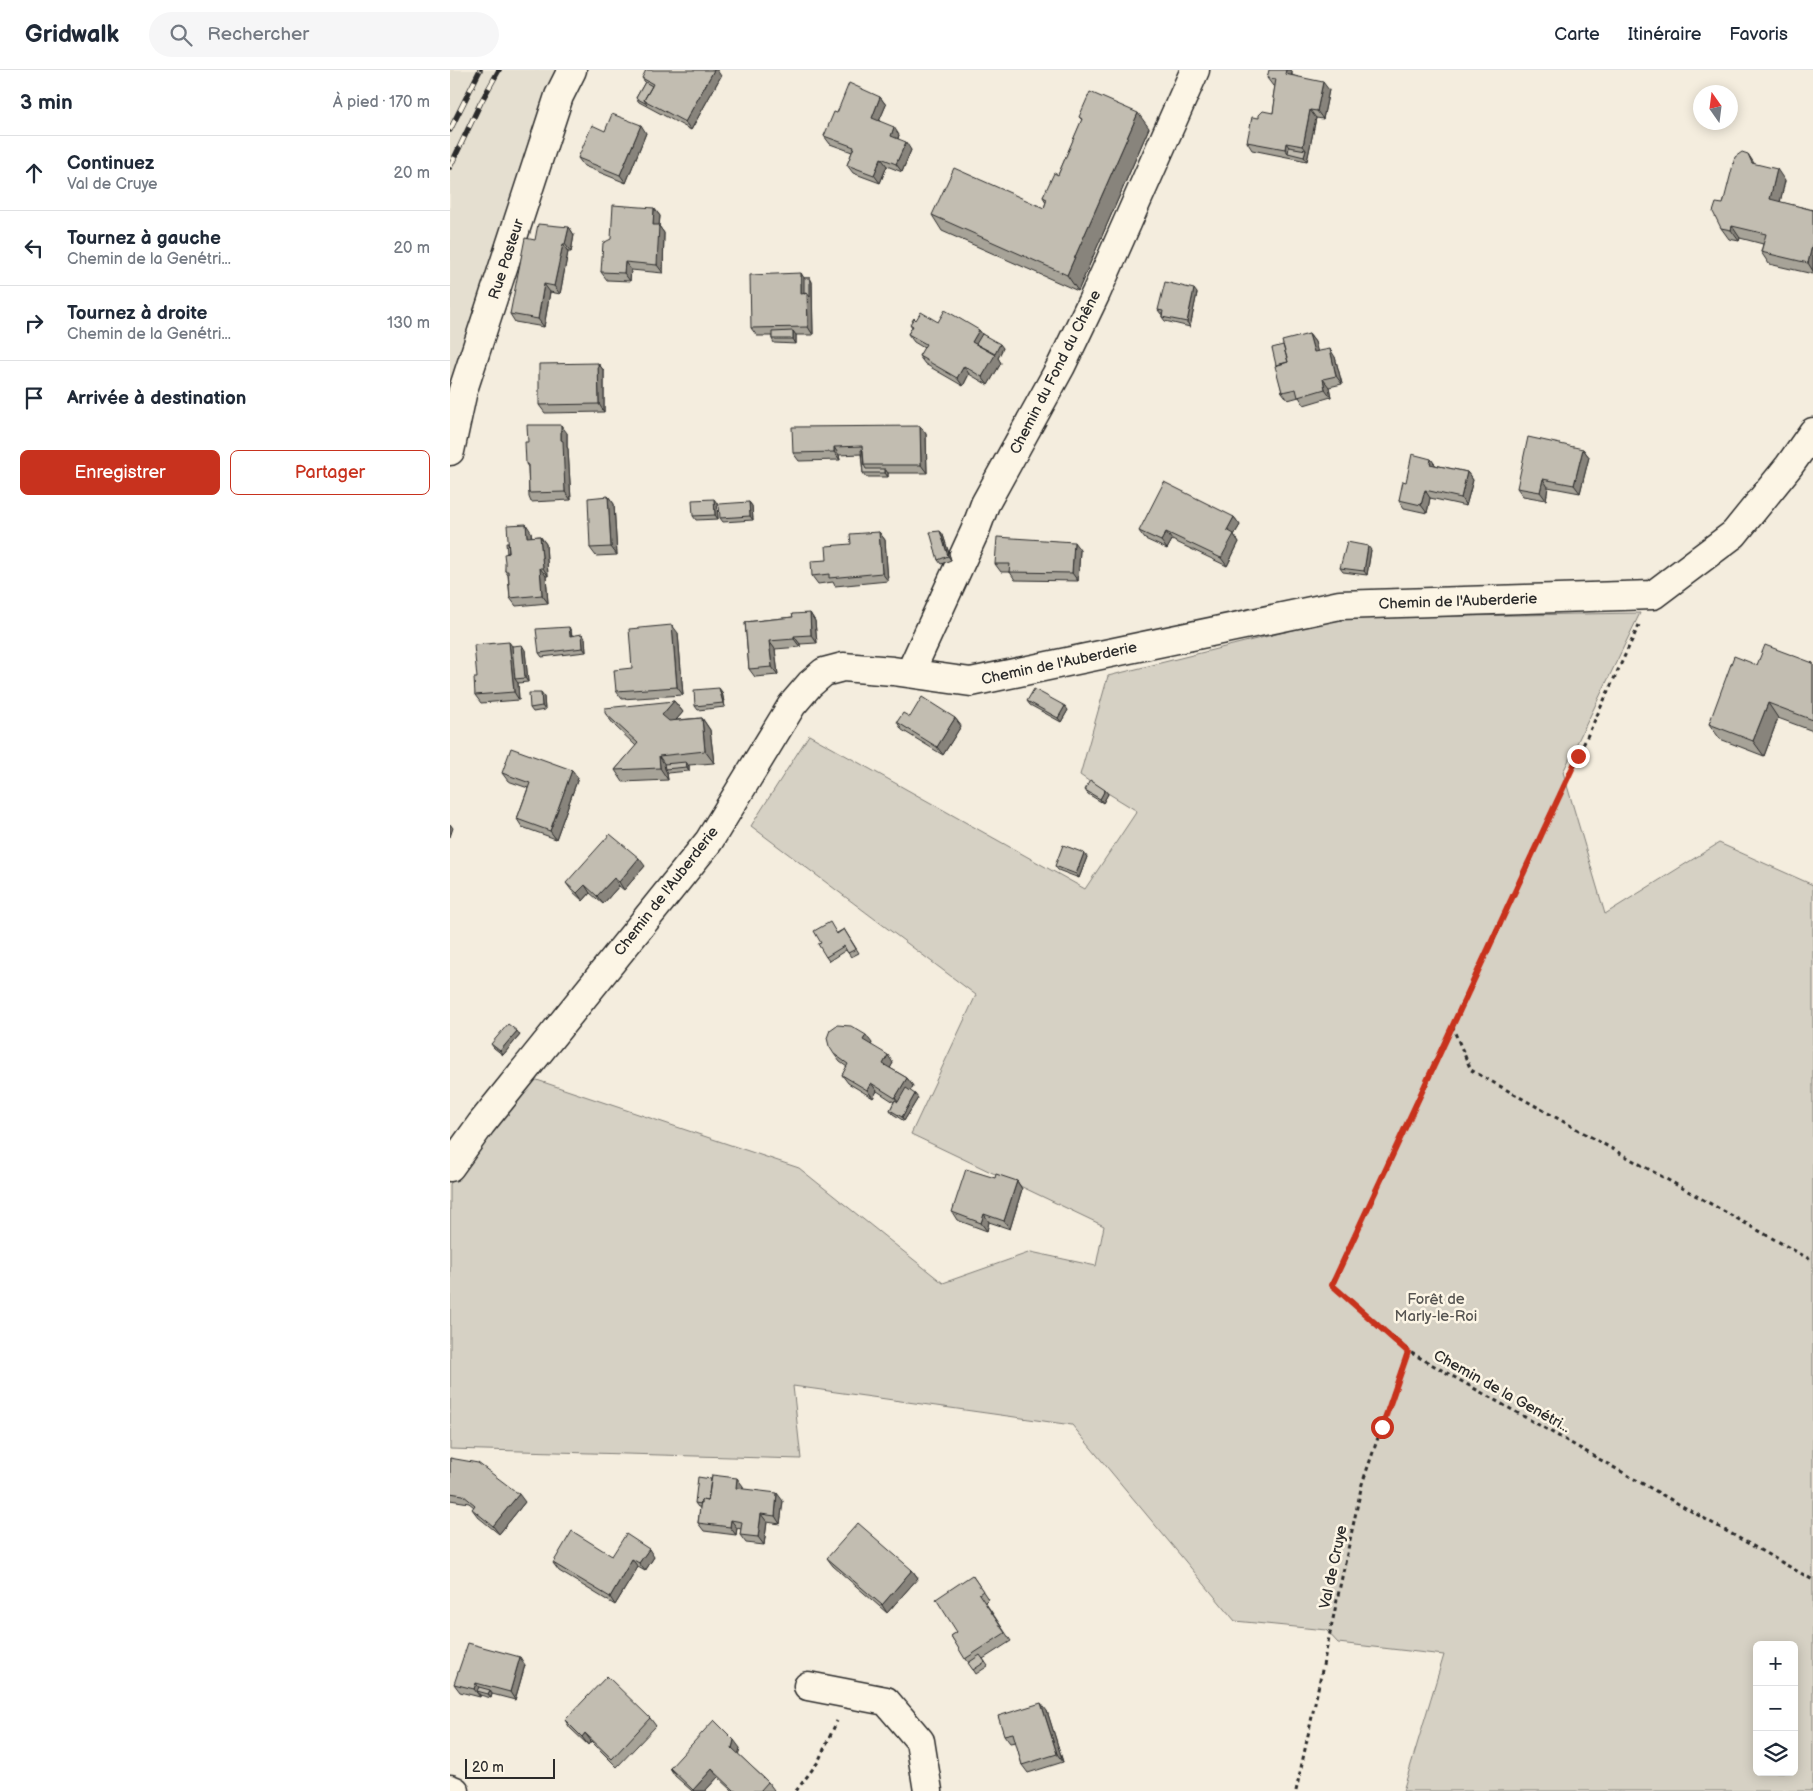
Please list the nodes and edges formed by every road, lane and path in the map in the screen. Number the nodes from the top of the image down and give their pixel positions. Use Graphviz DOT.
graph roads {
  1 [pos="572,70"];
  2 [pos="1195,70"];
  3 [pos="1813,432"];
  4 [pos="450,451"];
  5 [pos="1653,595"];
  6 [pos="902,672"];
  7 [pos="1452,1026"];
  8 [pos="450,1167"];
  9 [pos="1813,1262"];
  10 [pos="1408,1352"];
  11 [pos="1813,1580"];
  12 [pos="808,1686"];
  13 [pos="848,1694"];
  14 [pos="450,1788"];
  15 [pos="455,1791"];
  16 [pos="796,1791"];
  17 [pos="928,1791"];
  18 [pos="1296,1791"];
  1 -- 4 [label="street, Rue Pasteur"];
  2 -- 6 [label="street, Chemin du Fond du Chêne"];
  3 -- 5 [label="street"];
  5 -- 6 [label="street, Chemin de l'Auberderie"];
  5 -- 7 [label="path, Chemin de la Genétri..."];
  6 -- 8 [label="street, Chemin de l'Auberderie"];
  7 -- 9 [label="path"];
  7 -- 10 [label="path, Chemin de la Genétri..."];
  10 -- 11 [label="path, Chemin de la Genétri..."];
  10 -- 18 [label="path, Val de Cruye"];
  12 -- 13 [label="street"];
  13 -- 16 [label="path"];
  13 -- 17 [label="street"];
  14 -- 15 [label="street"];
}
